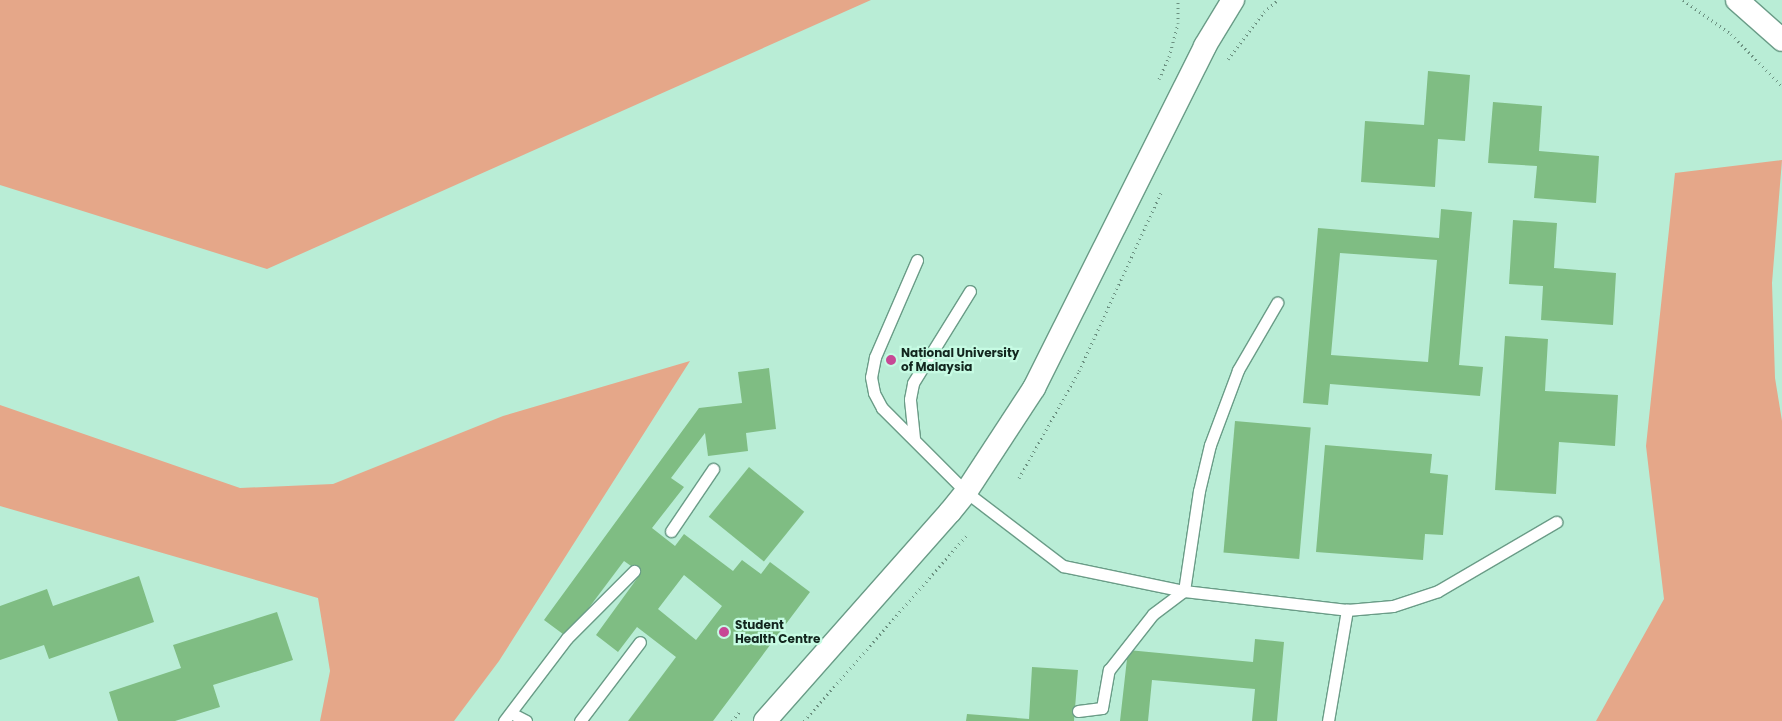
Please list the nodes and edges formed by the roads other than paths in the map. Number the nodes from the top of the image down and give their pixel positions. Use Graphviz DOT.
graph roads {
  1 [pos="1233,0"];
  2 [pos="1737,0"];
  3 [pos="1782,40"];
  4 [pos="916,260"];
  5 [pos="970,291"];
  6 [pos="1277,303"];
  7 [pos="914,438"];
  8 [pos="713,468"];
  9 [pos="966,492"];
  10 [pos="1556,522"];
  11 [pos="671,530"];
  12 [pos="634,571"];
  13 [pos="1184,591"];
  14 [pos="1347,610"];
  15 [pos="640,642"];
  16 [pos="1078,711"];
  17 [pos="507,717"];
  18 [pos="526,721"];
  19 [pos="580,721"];
  20 [pos="765,721"];
  21 [pos="1328,721"];
  1 -- 9 [label="street"];
  2 -- 3 [label="street"];
  4 -- 7 [label="lane"];
  5 -- 7 [label="lane"];
  6 -- 13 [label="lane"];
  7 -- 9 [label="lane"];
  8 -- 11 [label="lane"];
  9 -- 13 [label="lane"];
  9 -- 20 [label="street"];
  10 -- 14 [label="lane"];
  12 -- 17 [label="lane"];
  13 -- 14 [label="lane"];
  13 -- 16 [label="lane"];
  14 -- 21 [label="lane"];
  15 -- 19 [label="lane"];
  17 -- 18 [label="lane"];
}
